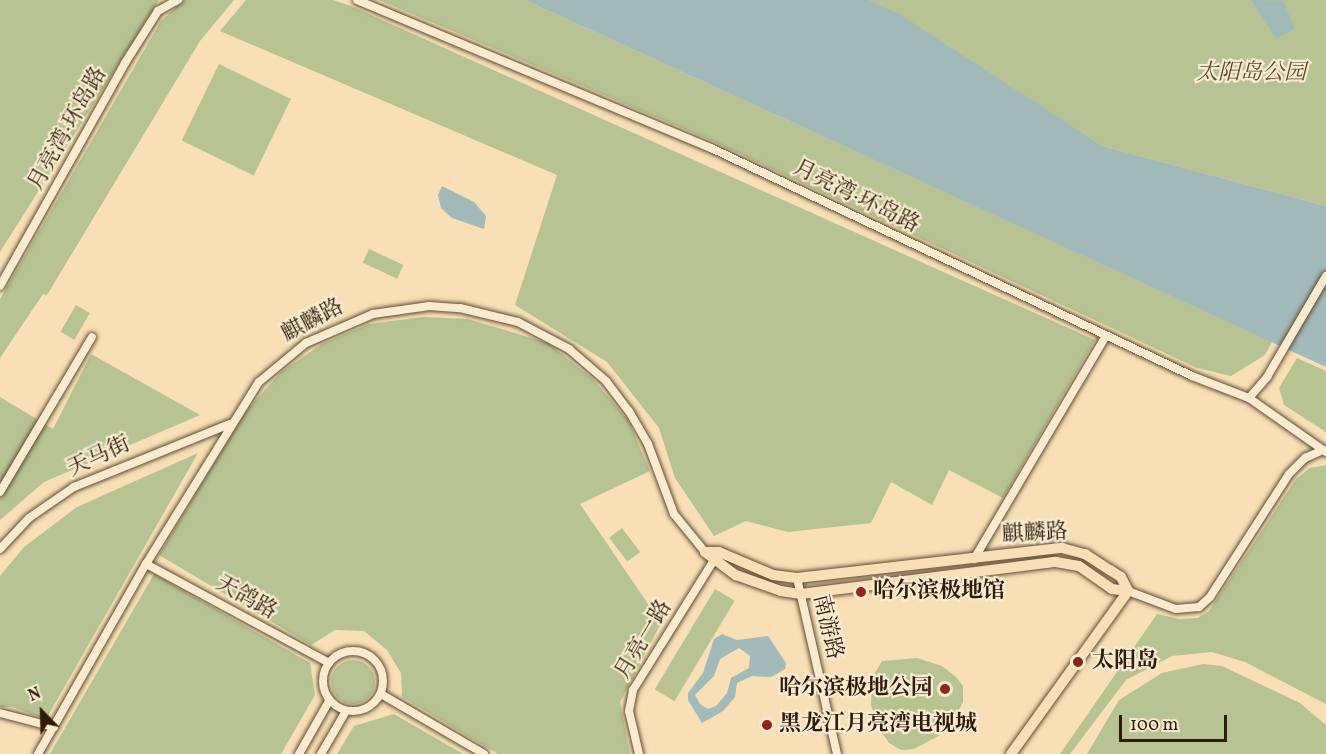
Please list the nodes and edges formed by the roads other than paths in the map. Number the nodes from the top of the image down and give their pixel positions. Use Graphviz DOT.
graph roads {
  1 [pos="165,0"];
  2 [pos="178,0"];
  3 [pos="357,0"];
  4 [pos="158,11"];
  5 [pos="1326,276"];
  6 [pos="0,286"];
  7 [pos="1106,336"];
  8 [pos="92,338"];
  9 [pos="1249,398"];
  10 [pos="230,424"];
  11 [pos="1325,451"];
  12 [pos="0,492"];
  13 [pos="0,549"];
  14 [pos="705,552"];
  15 [pos="716,556"];
  16 [pos="974,559"];
  17 [pos="146,564"];
  18 [pos="797,578"];
  19 [pos="1128,591"];
  20 [pos="801,594"];
  21 [pos="329,663"];
  22 [pos="381,694"];
  23 [pos="329,701"];
  24 [pos="346,711"];
  25 [pos="0,712"];
  26 [pos="54,727"];
  27 [pos="38,754"];
  28 [pos="299,754"];
  29 [pos="321,754"];
  30 [pos="484,754"];
  31 [pos="639,754"];
  32 [pos="837,754"];
  33 [pos="1011,754"];
  1 -- 4 [label="street"];
  2 -- 4 [label="street, 月亮湾·环岛路"];
  3 -- 7 [label="street, 月亮湾·环岛路"];
  4 -- 6 [label="street, 月亮湾·环岛路"];
  5 -- 9 [label="street"];
  7 -- 9 [label="street, 月亮湾·环岛路"];
  7 -- 16 [label="street"];
  8 -- 12 [label="street"];
  9 -- 11 [label="street, 月亮湾·环岛路"];
  10 -- 13 [label="street, 天马街"];
  10 -- 14 [label="street, 麒麟路"];
  10 -- 17 [label="street, 麒麟路"];
  11 -- 19 [label="street"];
  14 -- 15 [label="main road, 麒麟路"];
  15 -- 18 [label="main road, 麒麟路"];
  15 -- 20 [label="main road, 麒麟路"];
  15 -- 31 [label="street, 月亮一路"];
  16 -- 18 [label="main road, 麒麟路"];
  16 -- 19 [label="main road, 麒麟路"];
  17 -- 21 [label="street, 天鸽路"];
  17 -- 26 [label="street, 麒麟路"];
  18 -- 20 [label="street, 南游路"];
  19 -- 20 [label="main road, 麒麟路"];
  19 -- 33 [label="main road"];
  20 -- 32 [label="street, 南游路"];
  21 -- 22 [label="street"];
  21 -- 23 [label="street"];
  22 -- 24 [label="street"];
  22 -- 30 [label="street"];
  23 -- 24 [label="street"];
  23 -- 28 [label="street"];
  24 -- 29 [label="street"];
  25 -- 26 [label="street"];
  26 -- 27 [label="street, 麒麟路"];
}
